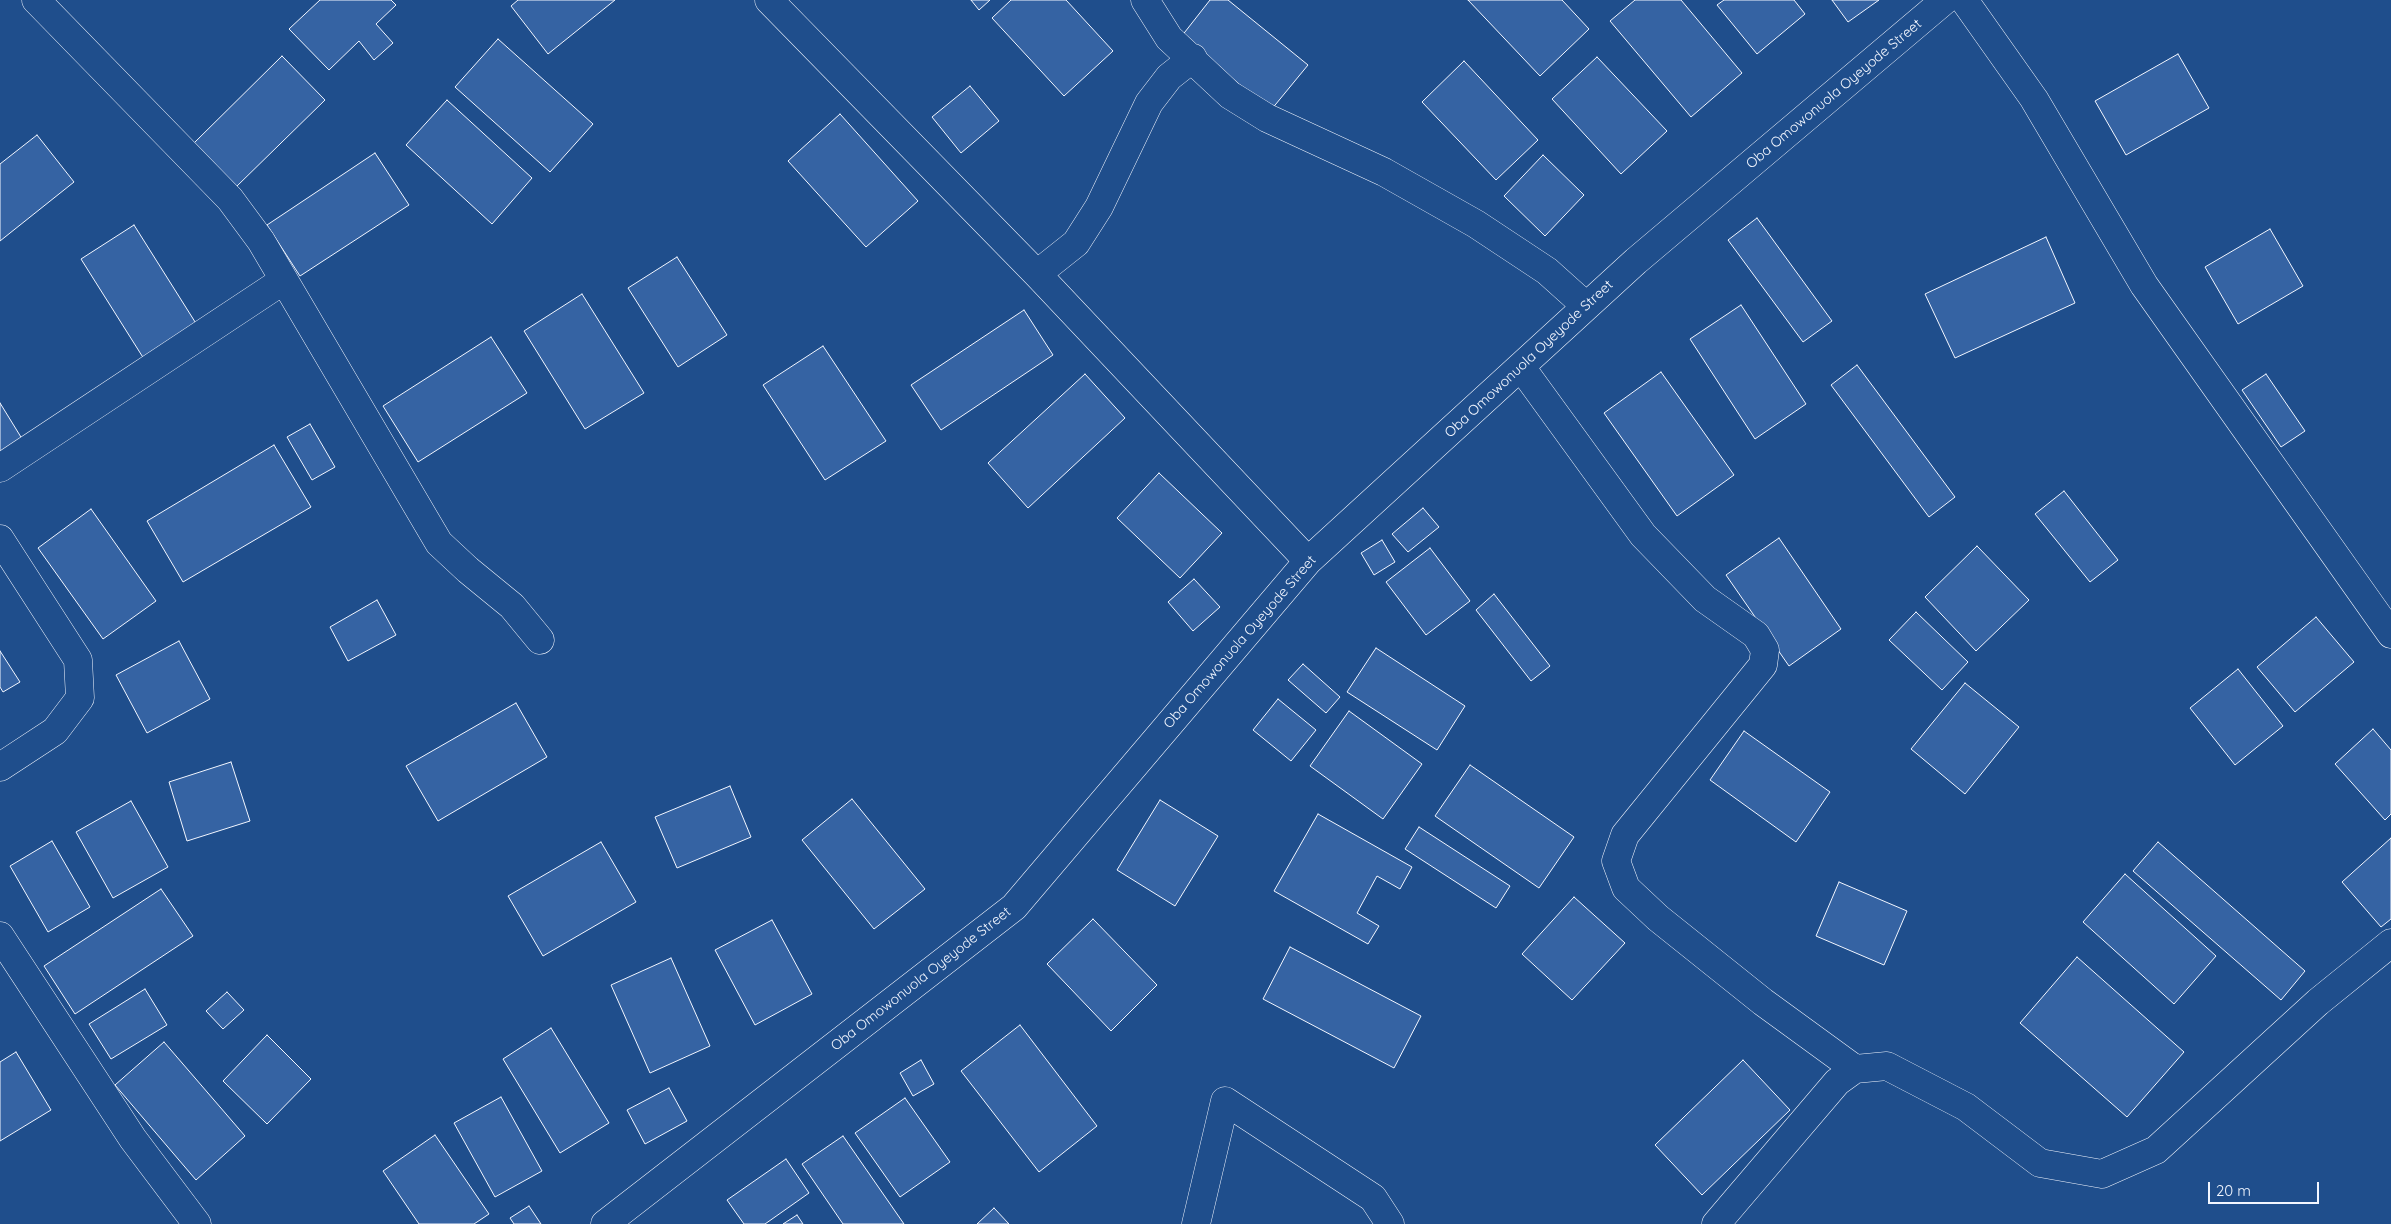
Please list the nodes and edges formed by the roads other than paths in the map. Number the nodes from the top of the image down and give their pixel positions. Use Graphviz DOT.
graph roads {
  1 [pos="36,0"];
  2 [pos="769,0"];
  3 [pos="1146,0"];
  4 [pos="1946,0"];
  5 [pos="1964,0"];
  6 [pos="1193,58"];
  7 [pos="1037,274"];
  8 [pos="284,280"];
  9 [pos="1586,306"];
  10 [pos="1521,367"];
  11 [pos="0,468"];
  12 [pos="0,539"];
  13 [pos="1308,561"];
  14 [pos="2391,634"];
  15 [pos="540,640"];
  16 [pos="0,768"];
  17 [pos="0,936"];
  18 [pos="2391,944"];
  19 [pos="1855,1069"];
  20 [pos="197,1224"];
  21 [pos="605,1224"];
  22 [pos="1196,1224"];
  23 [pos="1390,1224"];
  24 [pos="1716,1224"];
  1 -- 8 [label="street"];
  2 -- 7 [label="street"];
  3 -- 6 [label="street"];
  4 -- 9 [label="street, Oba Omowonuola Oyeyode Street"];
  5 -- 14 [label="street"];
  6 -- 7 [label="street"];
  6 -- 9 [label="street"];
  7 -- 13 [label="street"];
  8 -- 11 [label="street"];
  8 -- 15 [label="street"];
  9 -- 10 [label="street, Oba Omowonuola Oyeyode Street"];
  10 -- 13 [label="street, Oba Omowonuola Oyeyode Street"];
  10 -- 19 [label="street"];
  12 -- 16 [label="street"];
  13 -- 21 [label="street, Oba Omowonuola Oyeyode Street"];
  17 -- 20 [label="street"];
  18 -- 19 [label="street"];
  19 -- 24 [label="street"];
  22 -- 23 [label="street"];
}
